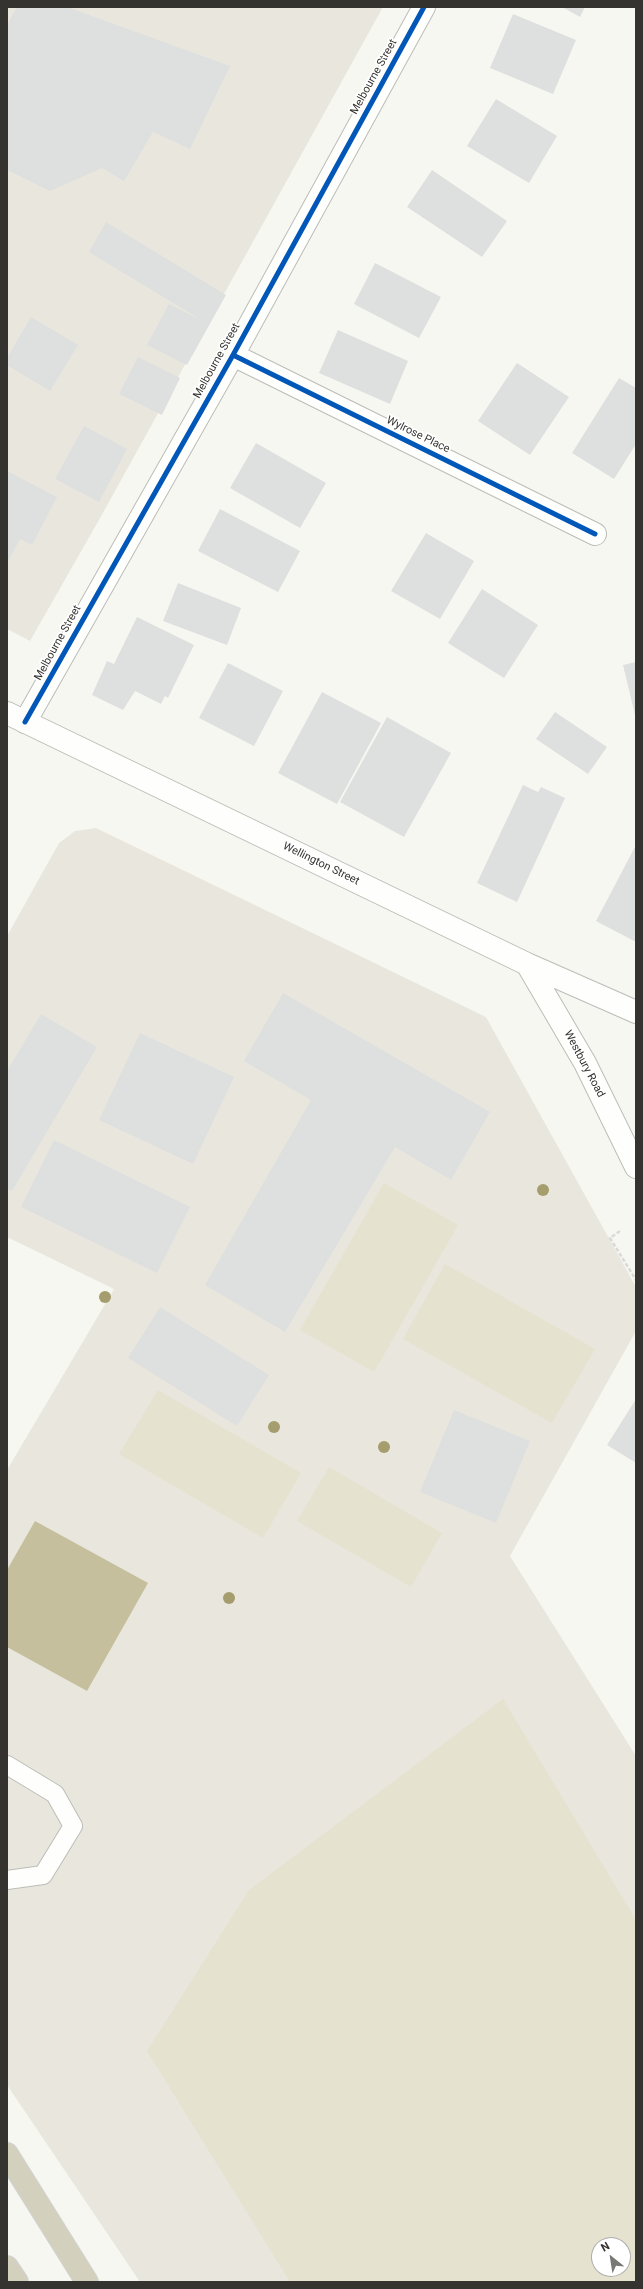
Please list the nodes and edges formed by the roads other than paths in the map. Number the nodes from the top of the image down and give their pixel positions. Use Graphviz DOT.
graph roads {
  1 [pos="424,7"];
  2 [pos="233,354"];
  3 [pos="595,534"];
  4 [pos="16,718"];
  5 [pos="527,964"];
  6 [pos="636,1012"];
  7 [pos="636,1167"];
  8 [pos="7,1765"];
  9 [pos="7,1880"];
  10 [pos="7,2154"];
  11 [pos="7,2267"];
  12 [pos="17,2282"];
  13 [pos="87,2282"];
  1 -- 2 [label="street, Melbourne Street"];
  2 -- 3 [label="street, Wylrose Place"];
  2 -- 4 [label="street, Melbourne Street"];
  4 -- 5 [label="street, Wellington Street"];
  5 -- 6 [label="street, Wellington Street"];
  5 -- 7 [label="street, Westbury Road"];
  8 -- 9 [label="lane"];
  10 -- 13 [label="highway"];
  11 -- 12 [label="highway"];
}
